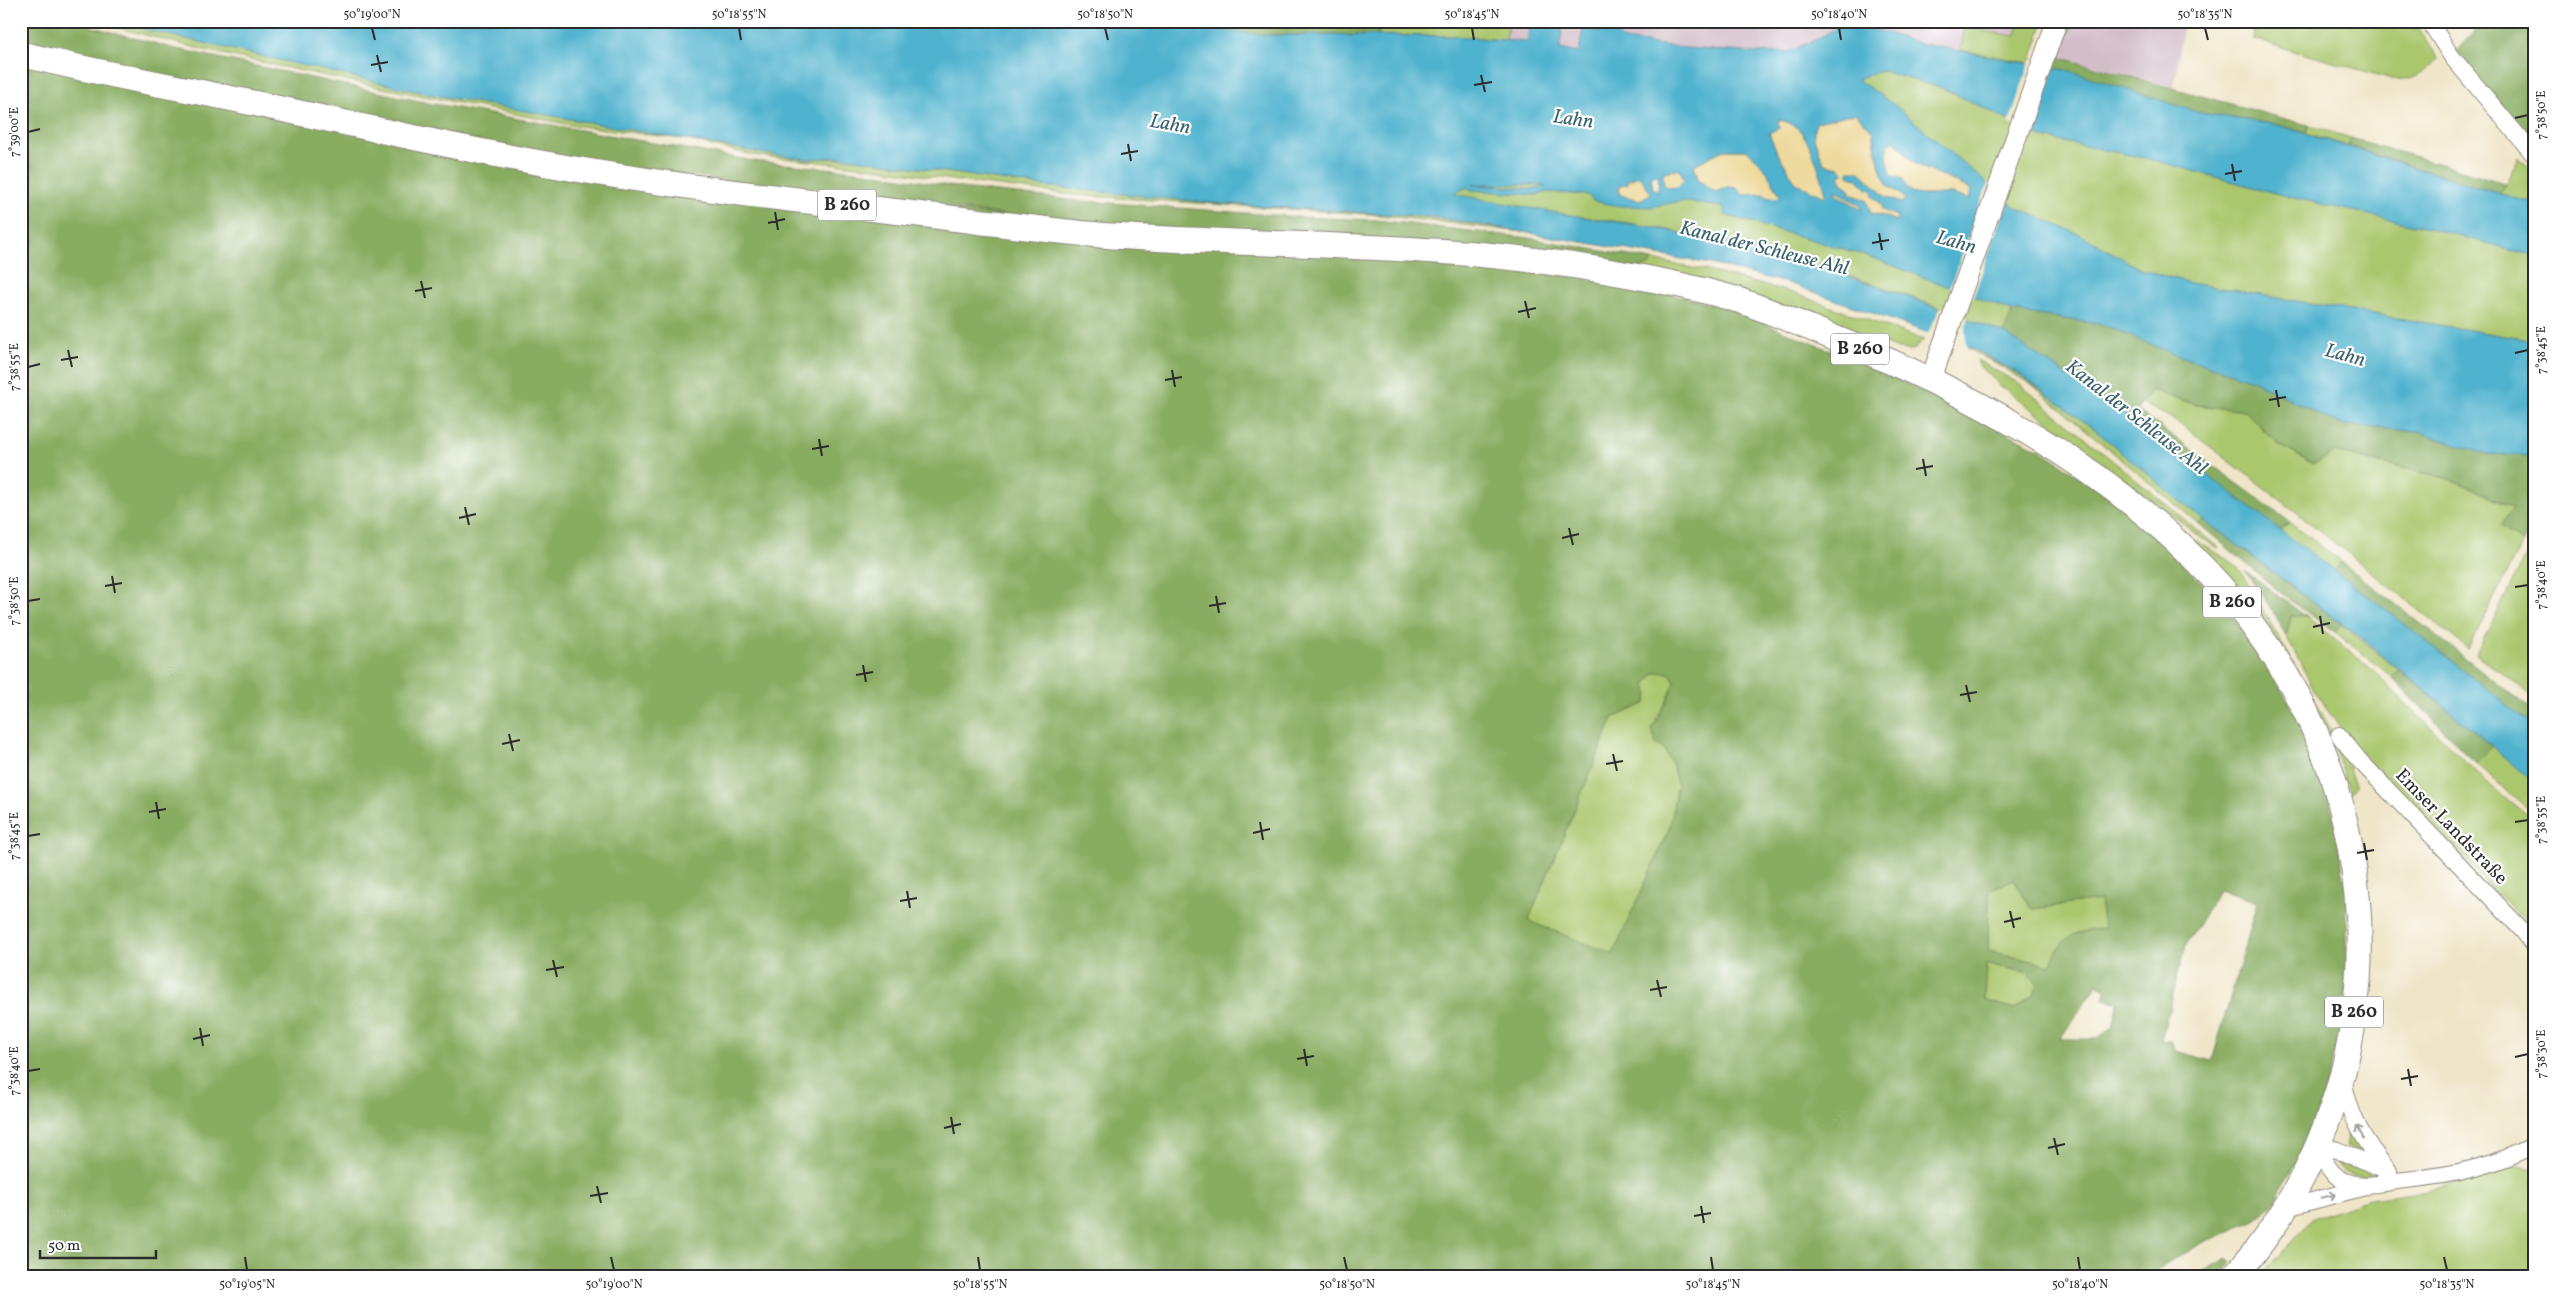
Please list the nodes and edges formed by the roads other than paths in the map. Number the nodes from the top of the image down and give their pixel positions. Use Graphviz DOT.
graph roads {
  1 [pos="2057,21"];
  2 [pos="2429,21"];
  3 [pos="21,54"];
  4 [pos="2534,155"];
  5 [pos="1934,371"];
  6 [pos="2339,735"];
  7 [pos="2534,946"];
  8 [pos="2342,1074"];
  9 [pos="2319,1145"];
  10 [pos="2534,1145"];
  11 [pos="2389,1171"];
  12 [pos="2406,1180"];
  13 [pos="2378,1184"];
  14 [pos="2282,1209"];
  15 [pos="2235,1276"];
  1 -- 5 [label="street"];
  2 -- 4 [label="street"];
  3 -- 5 [label="main road, B 260"];
  5 -- 8 [label="main road, B 260"];
  6 -- 7 [label="street, Emser Landstraße"];
  8 -- 9 [label="main road, B 260"];
  11 -- 8 [label="street, one-way"];
  9 -- 11 [label="street"];
  9 -- 13 [label="street"];
  9 -- 14 [label="main road, B 260"];
  10 -- 12 [label="street"];
  11 -- 12 [label="street"];
  12 -- 13 [label="street"];
  14 -- 13 [label="street, one-way"];
  14 -- 15 [label="main road, B 260"];
}
